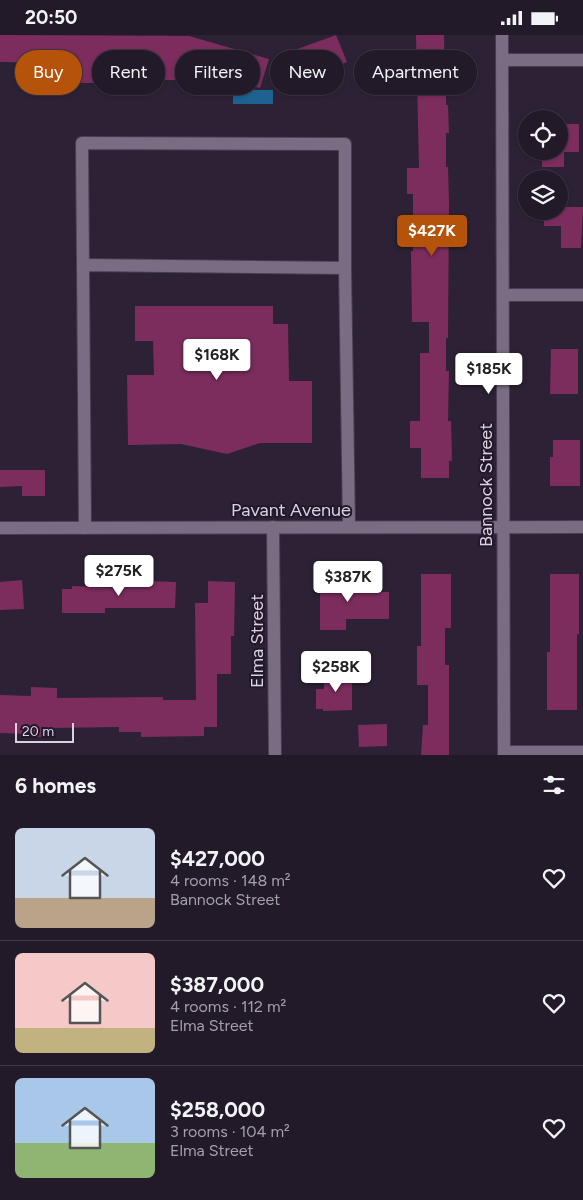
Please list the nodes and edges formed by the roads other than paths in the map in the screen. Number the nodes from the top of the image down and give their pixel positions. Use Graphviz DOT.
graph roads {
  1 [pos="502,35"];
  2 [pos="502,60"];
  3 [pos="583,60"];
  4 [pos="83,265"];
  5 [pos="345,267"];
  6 [pos="503,295"];
  7 [pos="583,295"];
  8 [pos="85,527"];
  9 [pos="274,527"];
  10 [pos="349,527"];
  11 [pos="503,527"];
  12 [pos="583,527"];
  13 [pos="0,528"];
  14 [pos="583,752"];
  15 [pos="504,754"];
  16 [pos="275,755"];
  1 -- 2 [label="street, Bannock Street"];
  2 -- 3 [label="street"];
  2 -- 6 [label="street, Bannock Street"];
  4 -- 5 [label="street"];
  4 -- 5 [label="street"];
  4 -- 8 [label="street"];
  5 -- 10 [label="street"];
  6 -- 7 [label="street"];
  6 -- 11 [label="street, Bannock Street"];
  8 -- 9 [label="street, Pavant Avenue"];
  8 -- 13 [label="street, Pavant Avenue"];
  9 -- 10 [label="street, Pavant Avenue"];
  9 -- 16 [label="street, Elma Street"];
  10 -- 11 [label="street, Pavant Avenue"];
  11 -- 12 [label="street, Pavant Avenue"];
  11 -- 15 [label="street, Bannock Street"];
  14 -- 15 [label="street"];
}
